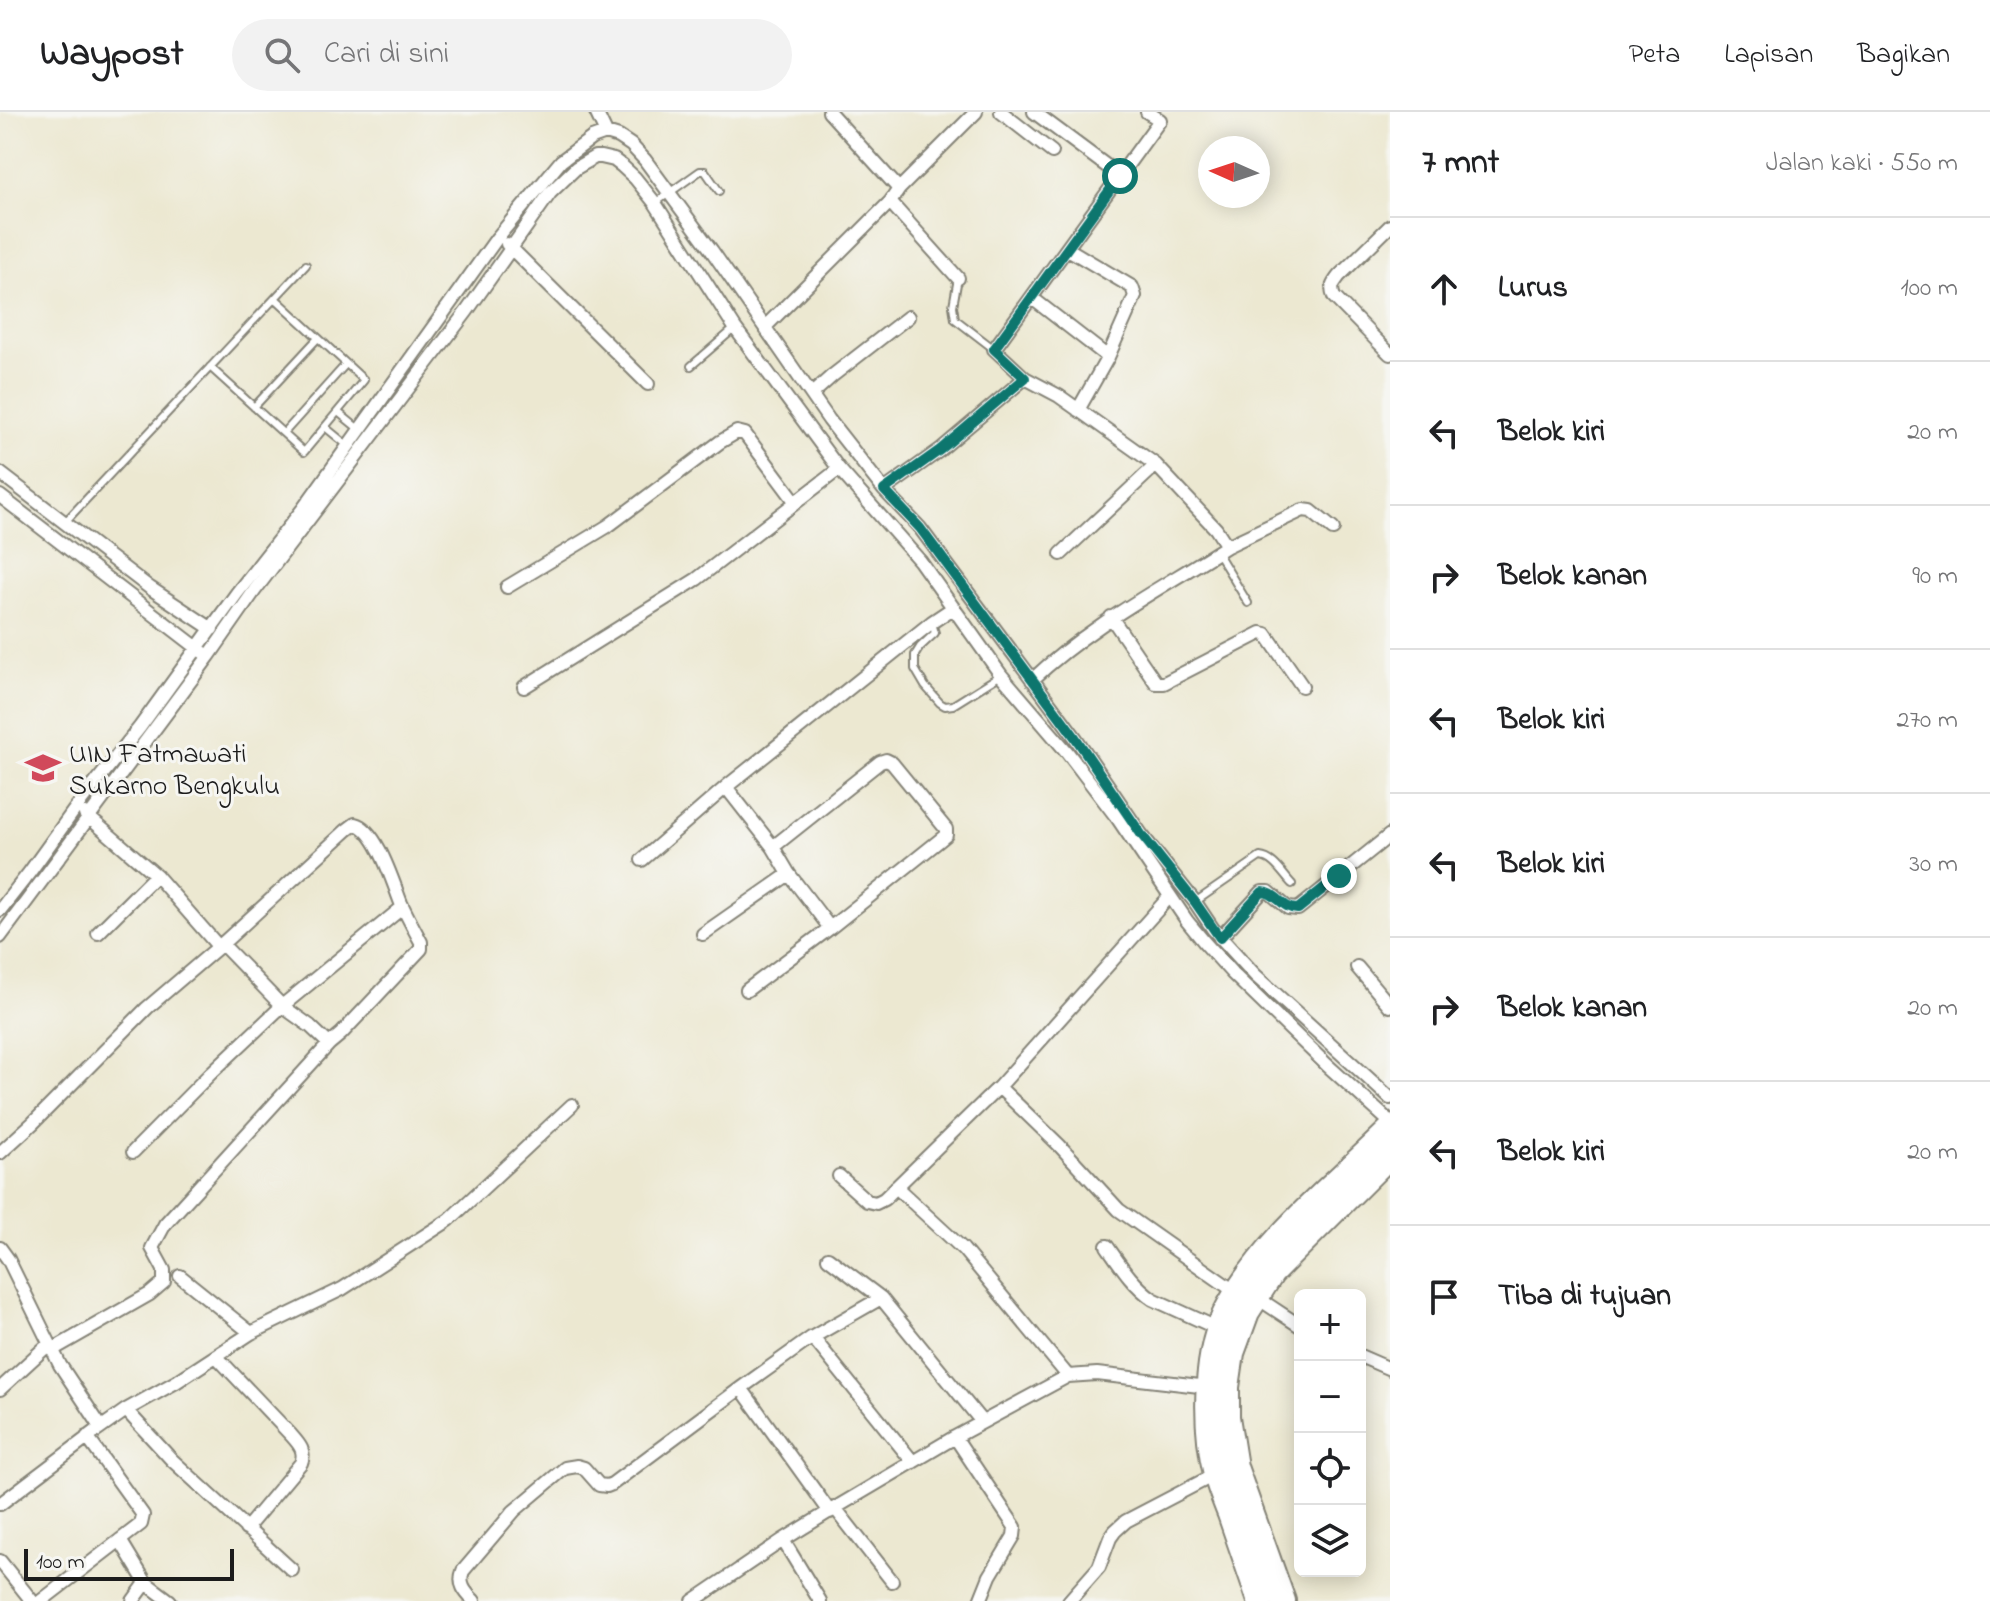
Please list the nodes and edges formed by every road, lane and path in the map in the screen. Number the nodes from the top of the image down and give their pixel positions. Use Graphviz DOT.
graph roads {
  1 [pos="596,112"];
  2 [pos="830,112"];
  3 [pos="976,112"];
  4 [pos="1001,112"];
  5 [pos="1034,112"];
  6 [pos="1147,112"];
  7 [pos="606,133"];
  8 [pos="1052,152"];
  9 [pos="1120,176"];
  10 [pos="899,189"];
  11 [pos="719,191"];
  12 [pos="669,192"];
  13 [pos="890,202"];
  14 [pos="655,203"];
  15 [pos="1390,226"];
  16 [pos="497,238"];
  17 [pos="511,246"];
  18 [pos="1068,249"];
  19 [pos="306,265"];
  20 [pos="958,278"];
  21 [pos="275,298"];
  22 [pos="1032,298"];
  23 [pos="908,317"];
  24 [pos="765,327"];
  25 [pos="735,328"];
  26 [pos="1390,333"];
  27 [pos="318,338"];
  28 [pos="1380,343"];
  29 [pos="994,349"];
  30 [pos="1390,354"];
  31 [pos="1108,357"];
  32 [pos="346,364"];
  33 [pos="691,366"];
  34 [pos="210,367"];
  35 [pos="1025,378"];
  36 [pos="648,384"];
  37 [pos="812,394"];
  38 [pos="254,407"];
  39 [pos="1078,410"];
  40 [pos="338,412"];
  41 [pos="325,427"];
  42 [pos="360,430"];
  43 [pos="284,433"];
  44 [pos="349,446"];
  45 [pos="1156,465"];
  46 [pos="839,469"];
  47 [pos="0,473"];
  48 [pos="884,490"];
  49 [pos="0,496"];
  50 [pos="795,501"];
  51 [pos="65,522"];
  52 [pos="1333,529"];
  53 [pos="286,541"];
  54 [pos="1222,549"];
  55 [pos="1061,554"];
  56 [pos="955,577"];
  57 [pos="139,579"];
  58 [pos="507,587"];
  59 [pos="942,589"];
  60 [pos="128,593"];
  61 [pos="1248,603"];
  62 [pos="953,608"];
  63 [pos="1111,617"];
  64 [pos="932,622"];
  65 [pos="212,629"];
  66 [pos="198,648"];
  67 [pos="209,656"];
  68 [pos="1001,675"];
  69 [pos="1032,680"];
  70 [pos="1302,686"];
  71 [pos="524,687"];
  72 [pos="726,787"];
  73 [pos="75,809"];
  74 [pos="90,817"];
  75 [pos="1390,835"];
  76 [pos="773,847"];
  77 [pos="642,860"];
  78 [pos="789,874"];
  79 [pos="156,875"];
  80 [pos="1292,884"];
  81 [pos="1170,896"];
  82 [pos="1195,902"];
  83 [pos="403,907"];
  84 [pos="0,910"];
  85 [pos="15,917"];
  86 [pos="830,928"];
  87 [pos="98,933"];
  88 [pos="703,934"];
  89 [pos="0,937"];
  90 [pos="1220,938"];
  91 [pos="220,945"];
  92 [pos="1357,967"];
  93 [pos="747,990"];
  94 [pos="282,1006"];
  95 [pos="1390,1006"];
  96 [pos="329,1044"];
  97 [pos="999,1087"];
  98 [pos="1390,1098"];
  99 [pos="572,1105"];
  100 [pos="1390,1122"];
  101 [pos="1390,1130"];
  102 [pos="133,1152"];
  103 [pos="0,1153"];
  104 [pos="1390,1155"];
  105 [pos="839,1176"];
  106 [pos="896,1187"];
  107 [pos="1107,1246"];
  108 [pos="0,1248"];
  109 [pos="828,1258"];
  110 [pos="180,1276"];
  111 [pos="1246,1295"];
  112 [pos="881,1298"];
  113 [pos="1294,1323"];
  114 [pos="1219,1329"];
  115 [pos="251,1333"];
  116 [pos="811,1338"];
  117 [pos="50,1347"];
  118 [pos="217,1357"];
  119 [pos="1366,1359"];
  120 [pos="1390,1369"];
  121 [pos="1068,1376"];
  122 [pos="1208,1387"];
  123 [pos="741,1388"];
  124 [pos="0,1389"];
  125 [pos="126,1410"];
  126 [pos="982,1422"];
  127 [pos="101,1427"];
  128 [pos="87,1437"];
  129 [pos="955,1437"];
  130 [pos="913,1462"];
  131 [pos="1216,1474"];
  132 [pos="0,1504"];
  133 [pos="833,1510"];
  134 [pos="246,1529"];
  135 [pos="120,1540"];
  136 [pos="783,1540"];
  137 [pos="0,1561"];
  138 [pos="292,1570"];
  139 [pos="892,1581"];
  140 [pos="146,1583"];
  141 [pos="32,1601"];
  142 [pos="41,1601"];
  143 [pos="133,1601"];
  144 [pos="170,1601"];
  145 [pos="474,1601"];
  146 [pos="693,1601"];
  147 [pos="820,1601"];
  148 [pos="980,1601"];
  149 [pos="1069,1601"];
  150 [pos="1260,1601"];
  151 [pos="1283,1601"];
  1 -- 7 [label="street"];
  2 -- 10 [label="street"];
  3 -- 10 [label="street"];
  4 -- 8 [label="street"];
  5 -- 9 [label="street"];
  6 -- 9 [label="street"];
  7 -- 12 [label="street"];
  7 -- 16 [label="street"];
  9 -- 18 [label="street"];
  10 -- 13 [label="street"];
  11 -- 12 [label="lane"];
  12 -- 14 [label="lane"];
  12 -- 24 [label="street"];
  13 -- 20 [label="street"];
  13 -- 24 [label="street"];
  14 -- 17 [label="street"];
  14 -- 25 [label="street"];
  15 -- 28 [label="street"];
  16 -- 17 [label="street"];
  16 -- 42 [label="street"];
  17 -- 36 [label="street"];
  17 -- 53 [label="street"];
  18 -- 22 [label="street"];
  18 -- 31 [label="street"];
  19 -- 21 [label="lane"];
  20 -- 29 [label="lane"];
  21 -- 27 [label="lane"];
  21 -- 34 [label="lane"];
  22 -- 29 [label="street"];
  22 -- 31 [label="street"];
  23 -- 37 [label="street"];
  24 -- 37 [label="street"];
  25 -- 33 [label="lane"];
  25 -- 46 [label="street"];
  26 -- 28 [label="street"];
  27 -- 32 [label="lane"];
  27 -- 38 [label="lane"];
  28 -- 30 [label="street"];
  29 -- 35 [label="street"];
  31 -- 39 [label="street"];
  32 -- 40 [label="lane"];
  32 -- 43 [label="lane"];
  34 -- 38 [label="lane"];
  34 -- 51 [label="lane"];
  35 -- 39 [label="street"];
  35 -- 48 [label="street"];
  37 -- 48 [label="street"];
  38 -- 43 [label="lane"];
  39 -- 45 [label="street"];
  40 -- 41 [label="lane"];
  40 -- 42 [label="lane"];
  41 -- 43 [label="lane"];
  41 -- 44 [label="lane"];
  42 -- 44 [label="street"];
  44 -- 53 [label="street"];
  45 -- 54 [label="street"];
  45 -- 55 [label="street"];
  46 -- 50 [label="street"];
  46 -- 59 [label="street"];
  47 -- 51 [label="street"];
  48 -- 56 [label="street"];
  49 -- 60 [label="street"];
  50 -- 58 [label="street"];
  50 -- 71 [label="street"];
  51 -- 57 [label="street"];
  52 -- 54 [label="street"];
  53 -- 65 [label="street"];
  53 -- 67 [label="street"];
  54 -- 61 [label="lane"];
  54 -- 63 [label="street"];
  56 -- 59 [label="street"];
  56 -- 69 [label="street"];
  57 -- 60 [label="street"];
  57 -- 65 [label="street"];
  59 -- 62 [label="street"];
  60 -- 66 [label="street"];
  62 -- 64 [label="street"];
  62 -- 68 [label="street"];
  63 -- 69 [label="street"];
  63 -- 70 [label="street"];
  64 -- 68 [label="lane"];
  64 -- 72 [label="street"];
  65 -- 66 [label="street"];
  66 -- 67 [label="street"];
  66 -- 73 [label="street"];
  67 -- 74 [label="street"];
  68 -- 81 [label="street"];
  69 -- 82 [label="street"];
  72 -- 76 [label="street"];
  72 -- 77 [label="street"];
  73 -- 74 [label="street"];
  73 -- 84 [label="street"];
  74 -- 79 [label="street"];
  74 -- 85 [label="street"];
  75 -- 90 [label="street"];
  76 -- 78 [label="street"];
  76 -- 86 [label="street"];
  78 -- 86 [label="street"];
  78 -- 88 [label="street"];
  79 -- 87 [label="street"];
  79 -- 91 [label="street"];
  80 -- 82 [label="lane"];
  81 -- 97 [label="street"];
  81 -- 100 [label="street"];
  82 -- 90 [label="street"];
  83 -- 91 [label="street"];
  83 -- 94 [label="street"];
  83 -- 96 [label="street"];
  84 -- 85 [label="street"];
  85 -- 89 [label="street"];
  86 -- 93 [label="street"];
  90 -- 98 [label="street"];
  91 -- 94 [label="street"];
  91 -- 103 [label="street"];
  92 -- 95 [label="street"];
  94 -- 96 [label="street"];
  94 -- 102 [label="street"];
  96 -- 117 [label="street"];
  97 -- 106 [label="street"];
  97 -- 111 [label="street"];
  99 -- 115 [label="street"];
  101 -- 111 [label="highway"];
  104 -- 111 [label="highway"];
  105 -- 106 [label="street"];
  106 -- 121 [label="street"];
  107 -- 114 [label="street"];
  108 -- 117 [label="street"];
  109 -- 112 [label="street"];
  110 -- 115 [label="street"];
  111 -- 113 [label="street"];
  111 -- 114 [label="highway"];
  111 -- 151 [label="highway"];
  112 -- 116 [label="street"];
  112 -- 126 [label="street"];
  114 -- 122 [label="highway"];
  115 -- 118 [label="street"];
  116 -- 123 [label="street"];
  116 -- 130 [label="street"];
  117 -- 124 [label="street"];
  117 -- 127 [label="street"];
  118 -- 125 [label="street"];
  118 -- 134 [label="street"];
  119 -- 120 [label="street"];
  121 -- 122 [label="street"];
  121 -- 126 [label="street"];
  122 -- 131 [label="highway"];
  123 -- 133 [label="street"];
  123 -- 145 [label="street"];
  125 -- 127 [label="street"];
  125 -- 134 [label="street"];
  126 -- 129 [label="street"];
  127 -- 128 [label="street"];
  128 -- 132 [label="street"];
  128 -- 135 [label="street"];
  129 -- 130 [label="street"];
  129 -- 148 [label="street"];
  130 -- 133 [label="street"];
  131 -- 149 [label="street"];
  131 -- 150 [label="highway"];
  133 -- 136 [label="street"];
  133 -- 139 [label="street"];
  134 -- 138 [label="street"];
  135 -- 140 [label="street"];
  135 -- 142 [label="street"];
  136 -- 146 [label="street"];
  136 -- 147 [label="street"];
  137 -- 141 [label="street"];
  140 -- 143 [label="street"];
  140 -- 144 [label="street"];
}
